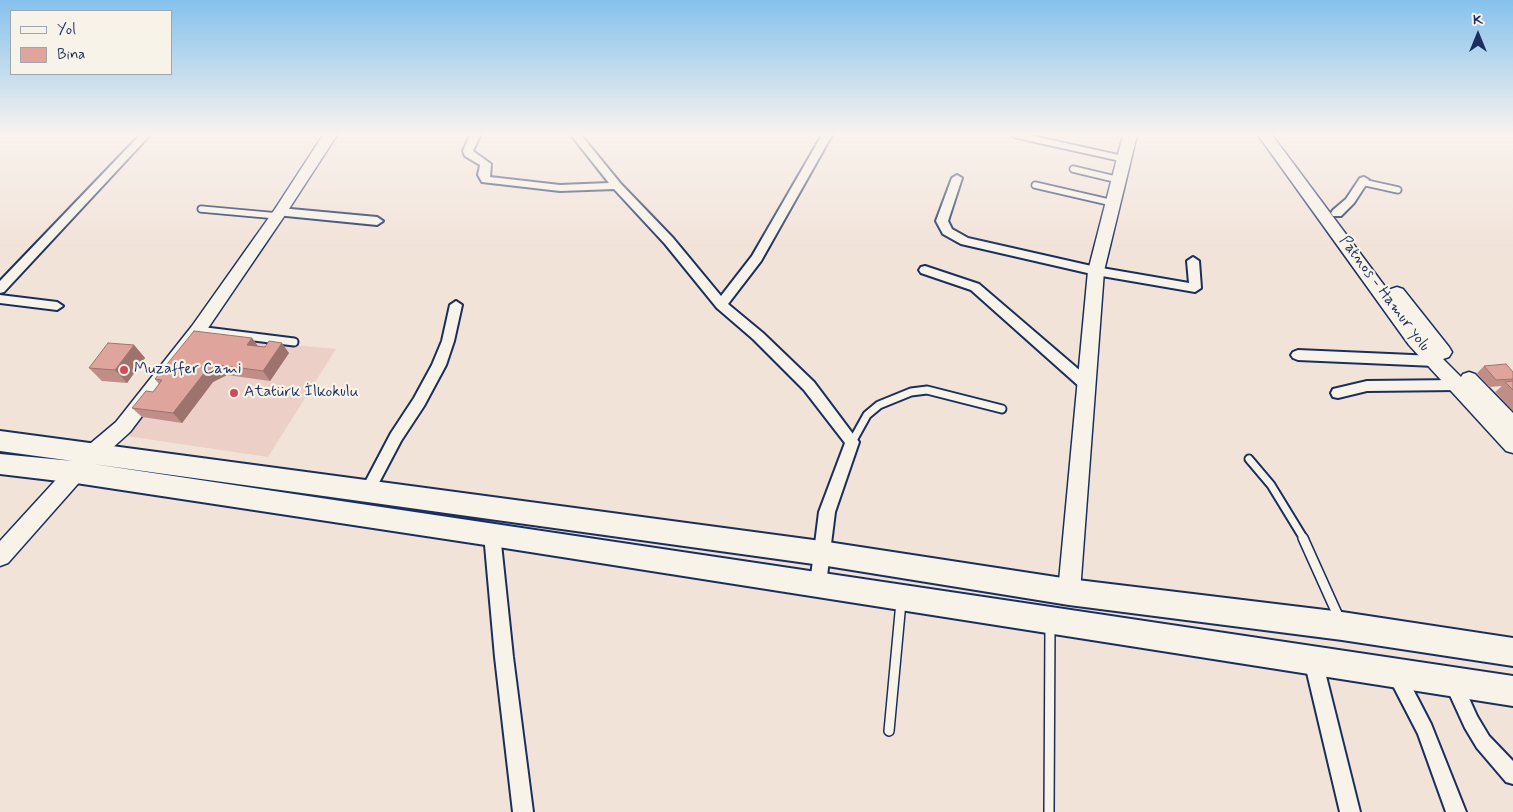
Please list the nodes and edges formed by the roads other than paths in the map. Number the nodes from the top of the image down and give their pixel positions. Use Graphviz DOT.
graph roads {
  1 [pos="110,173"];
  2 [pos="306,173"];
  3 [pos="484,173"];
  4 [pos="606,173"];
  5 [pos="805,173"];
  6 [pos="1086,173"];
  7 [pos="1122,173"];
  8 [pos="1293,173"];
  9 [pos="1308,173"];
  10 [pos="957,178"];
  11 [pos="1120,180"];
  12 [pos="1363,181"];
  13 [pos="1035,185"];
  14 [pos="617,186"];
  15 [pos="1398,190"];
  16 [pos="1114,203"];
  17 [pos="201,209"];
  18 [pos="1337,212"];
  19 [pos="279,214"];
  20 [pos="377,221"];
  21 [pos="1193,261"];
  22 [pos="925,270"];
  23 [pos="1096,271"];
  24 [pos="0,275"];
  25 [pos="14,275"];
  26 [pos="0,289"];
  27 [pos="0,299"];
  28 [pos="456,305"];
  29 [pos="721,305"];
  30 [pos="57,306"];
  31 [pos="198,330"];
  32 [pos="294,342"];
  33 [pos="1298,355"];
  34 [pos="1435,361"];
  35 [pos="1086,384"];
  36 [pos="1457,385"];
  37 [pos="1338,393"];
  38 [pos="1002,409"];
  39 [pos="1513,425"];
  40 [pos="0,441"];
  41 [pos="852,442"];
  42 [pos="1513,445"];
  43 [pos="1249,459"];
  44 [pos="84,463"];
  45 [pos="0,464"];
  46 [pos="367,492"];
  47 [pos="492,534"];
  48 [pos="821,553"];
  49 [pos="0,556"];
  50 [pos="818,584"];
  51 [pos="1069,592"];
  52 [pos="902,597"];
  53 [pos="1050,620"];
  54 [pos="1342,626"];
  55 [pos="1513,652"];
  56 [pos="1313,660"];
  57 [pos="1396,673"];
  58 [pos="1453,682"];
  59 [pos="1513,691"];
  60 [pos="889,731"];
  61 [pos="1513,775"];
  62 [pos="524,812"];
  63 [pos="1049,812"];
  64 [pos="1350,812"];
  65 [pos="1456,812"];
  1 -- 25 [label="street"];
  2 -- 19 [label="street"];
  3 -- 14 [label="street"];
  4 -- 14 [label="street"];
  5 -- 29 [label="street"];
  6 -- 11 [label="lane"];
  7 -- 11 [label="street"];
  8 -- 34 [label="street, Patnos - Hamur yolu"];
  9 -- 18 [label="street, Patnos - Hamur yolu"];
  10 -- 23 [label="street"];
  11 -- 16 [label="street"];
  12 -- 15 [label="lane"];
  12 -- 18 [label="street"];
  13 -- 16 [label="lane"];
  14 -- 29 [label="street"];
  16 -- 23 [label="street"];
  17 -- 19 [label="lane"];
  18 -- 39 [label="street, Patnos - Hamur yolu"];
  19 -- 20 [label="street"];
  19 -- 31 [label="street"];
  21 -- 23 [label="street"];
  22 -- 35 [label="street"];
  23 -- 35 [label="street"];
  24 -- 25 [label="street"];
  25 -- 26 [label="street"];
  27 -- 30 [label="street"];
  28 -- 46 [label="street"];
  29 -- 41 [label="street"];
  31 -- 32 [label="lane"];
  31 -- 44 [label="street"];
  33 -- 34 [label="street"];
  34 -- 36 [label="street, Patnos - Hamur yolu"];
  35 -- 51 [label="street"];
  36 -- 37 [label="street"];
  36 -- 42 [label="street, Patnos - Hamur yolu"];
  38 -- 41 [label="lane"];
  40 -- 44 [label="highway"];
  41 -- 48 [label="street"];
  43 -- 54 [label="lane"];
  44 -- 45 [label="highway"];
  44 -- 46 [label="highway"];
  44 -- 47 [label="highway"];
  44 -- 49 [label="street"];
  46 -- 48 [label="highway"];
  47 -- 50 [label="highway"];
  47 -- 62 [label="street"];
  48 -- 50 [label="street"];
  48 -- 51 [label="highway"];
  50 -- 52 [label="highway"];
  51 -- 54 [label="highway"];
  52 -- 53 [label="highway"];
  52 -- 60 [label="lane"];
  53 -- 56 [label="highway"];
  53 -- 63 [label="lane"];
  54 -- 55 [label="highway"];
  56 -- 57 [label="highway"];
  56 -- 64 [label="street"];
  57 -- 58 [label="highway"];
  57 -- 65 [label="street"];
  58 -- 59 [label="highway"];
  58 -- 61 [label="street"];
}
